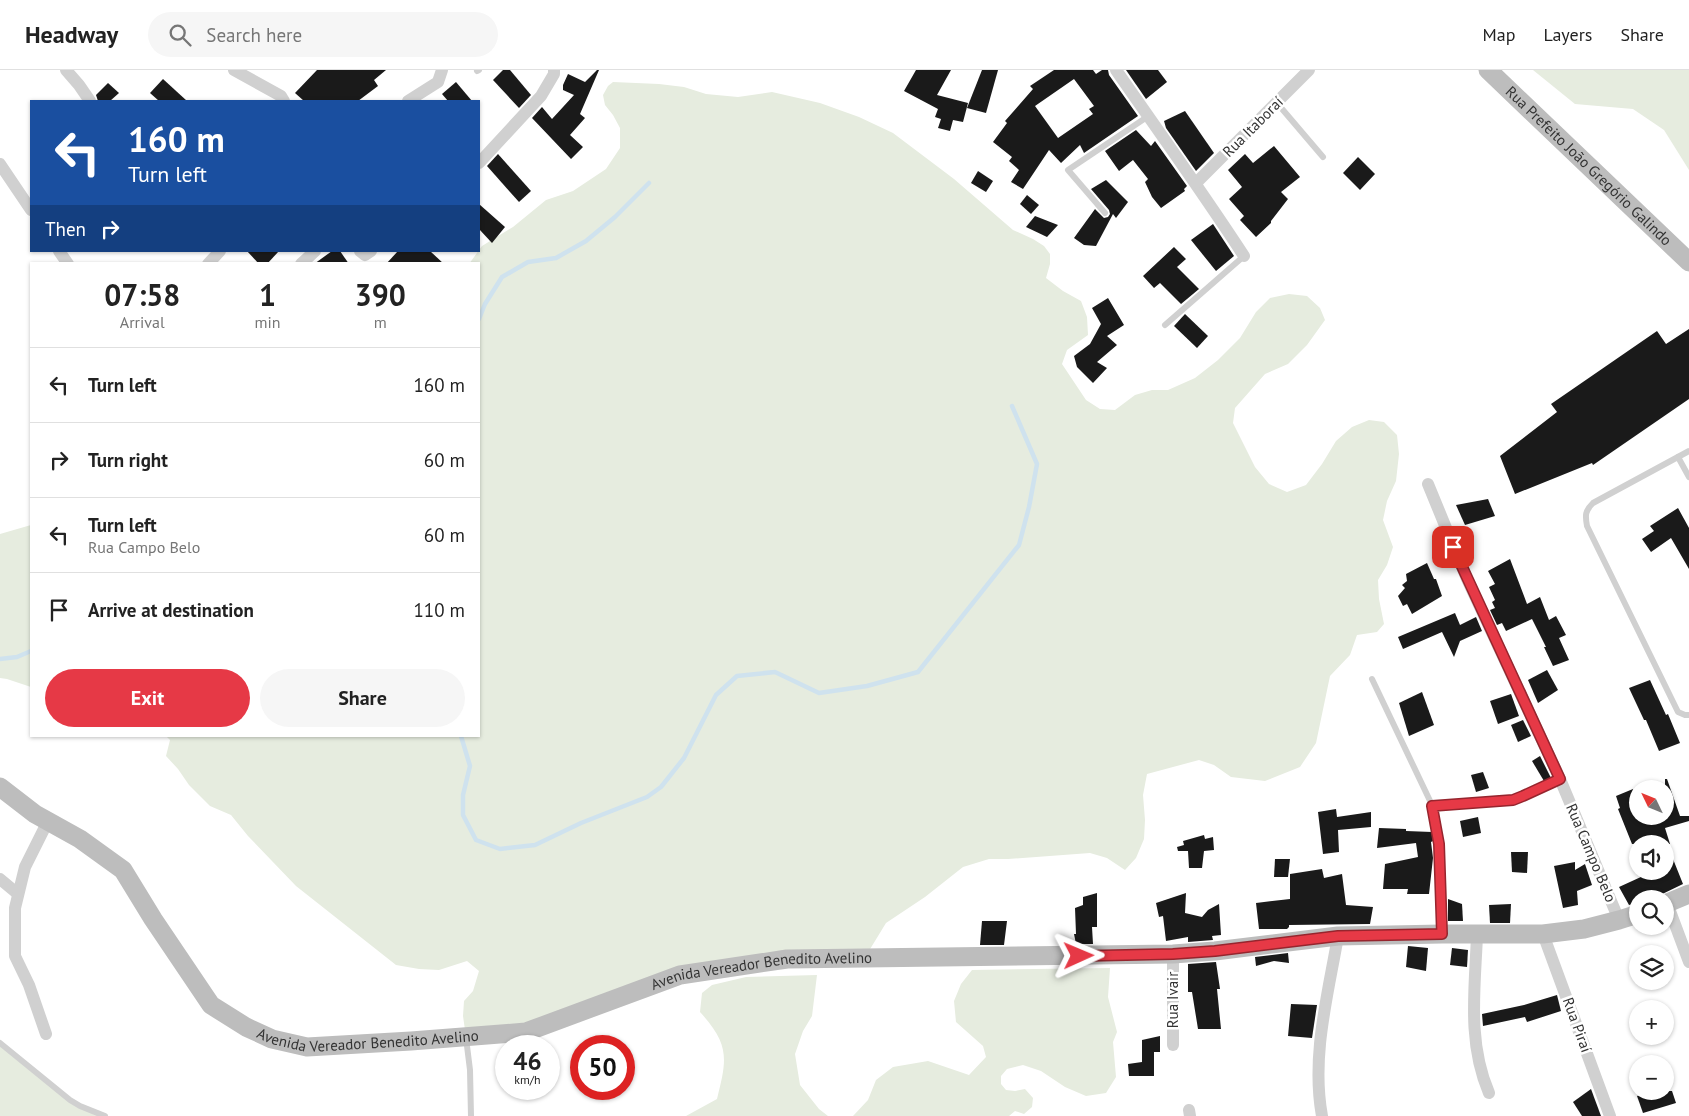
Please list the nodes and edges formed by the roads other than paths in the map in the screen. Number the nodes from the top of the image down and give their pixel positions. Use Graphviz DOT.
graph roads {
  1 [pos="66,70"];
  2 [pos="234,70"];
  3 [pos="442,70"];
  4 [pos="554,70"];
  5 [pos="1116,70"];
  6 [pos="1309,70"];
  7 [pos="1488,70"];
  8 [pos="89,100"];
  9 [pos="283,100"];
  10 [pos="410,100"];
  11 [pos="1277,103"];
  12 [pos="1147,116"];
  13 [pos="1323,157"];
  14 [pos="480,162"];
  15 [pos="0,164"];
  16 [pos="1196,183"];
  17 [pos="30,209"];
  18 [pos="1105,214"];
  19 [pos="314,252"];
  20 [pos="1244,256"];
  21 [pos="303,262"];
  22 [pos="1689,262"];
  23 [pos="1166,326"];
  24 [pos="1689,451"];
  25 [pos="1678,457"];
  26 [pos="1689,477"];
  27 [pos="1428,484"];
  28 [pos="1372,680"];
  29 [pos="1689,715"];
  30 [pos="1560,779"];
  31 [pos="0,786"];
  32 [pos="1432,806"];
  33 [pos="48,821"];
  34 [pos="0,879"];
  35 [pos="18,894"];
  36 [pos="1689,894"];
  37 [pos="1674,901"];
  38 [pos="1629,917"];
  39 [pos="1620,920"];
  40 [pos="1674,924"];
  41 [pos="1442,934"];
  42 [pos="1543,934"];
  43 [pos="1478,935"];
  44 [pos="1338,936"];
  45 [pos="1173,954"];
  46 [pos="1689,962"];
  47 [pos="46,1034"];
  48 [pos="466,1037"];
  49 [pos="0,1043"];
  50 [pos="1173,1045"];
  51 [pos="1489,1092"];
  52 [pos="104,1116"];
  53 [pos="471,1116"];
  54 [pos="1322,1116"];
  55 [pos="1610,1116"];
  1 -- 8 [label="street"];
  2 -- 9 [label="street"];
  3 -- 10 [label="street"];
  4 -- 14 [label="street"];
  5 -- 12 [label="street"];
  6 -- 11 [label="street, Rua Itaboraí"];
  7 -- 22 [label="main road, Rua Prefeito João Gregório Galindo"];
  11 -- 13 [label="lane"];
  11 -- 16 [label="street, Rua Itaboraí"];
  12 -- 16 [label="street"];
  12 -- 18 [label="lane"];
  15 -- 17 [label="street"];
  16 -- 20 [label="street"];
  19 -- 21 [label="street"];
  20 -- 23 [label="lane"];
  24 -- 25 [label="lane"];
  25 -- 26 [label="lane"];
  25 -- 29 [label="lane"];
  27 -- 30 [label="street, Rua Campo Belo"];
  28 -- 32 [label="lane"];
  30 -- 32 [label="lane"];
  30 -- 39 [label="street, Rua Campo Belo"];
  31 -- 33 [label="main road, Avenida Vereador Benedito Avelino"];
  32 -- 41 [label="lane"];
  33 -- 35 [label="street"];
  33 -- 48 [label="main road, Avenida Vereador Benedito Avelino"];
  34 -- 35 [label="street"];
  35 -- 47 [label="street"];
  36 -- 37 [label="main road"];
  38 -- 39 [label="main road, Avenida Vereador Benedito Avelino"];
  39 -- 42 [label="main road, Avenida Vereador Benedito Avelino"];
  40 -- 46 [label="street"];
  41 -- 43 [label="main road, Avenida Vereador Benedito Avelino"];
  41 -- 44 [label="main road, Avenida Vereador Benedito Avelino"];
  42 -- 43 [label="main road, Avenida Vereador Benedito Avelino"];
  42 -- 55 [label="street, Rua Piraí"];
  43 -- 51 [label="street"];
  44 -- 45 [label="main road, Avenida Vereador Benedito Avelino"];
  44 -- 54 [label="street"];
  45 -- 48 [label="main road, Avenida Vereador Benedito Avelino"];
  45 -- 50 [label="street, Rua Ivair"];
  48 -- 53 [label="lane"];
  49 -- 52 [label="lane"];
}
